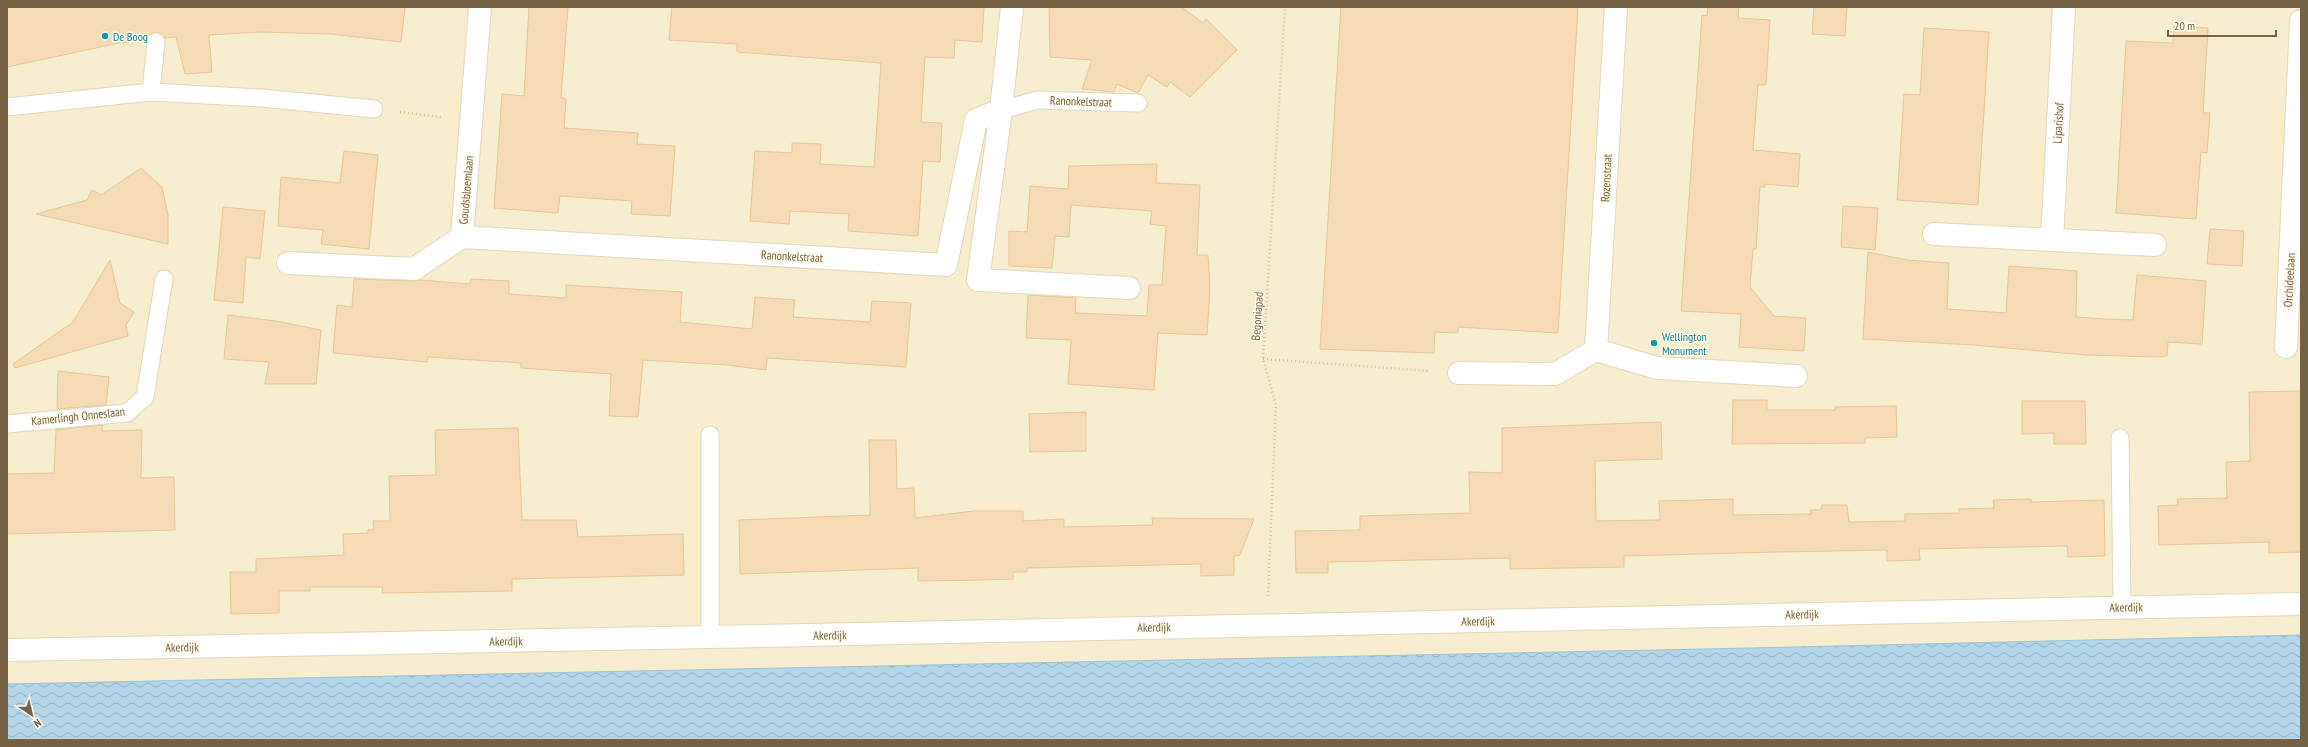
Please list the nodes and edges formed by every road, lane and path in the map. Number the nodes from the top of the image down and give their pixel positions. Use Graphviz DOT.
graph roads {
  1 [pos="480,7"];
  2 [pos="1012,7"];
  3 [pos="1285,7"];
  4 [pos="1616,7"];
  5 [pos="2064,7"];
  6 [pos="2301,21"];
  7 [pos="156,42"];
  8 [pos="152,92"];
  9 [pos="1138,103"];
  10 [pos="7,107"];
  11 [pos="374,109"];
  12 [pos="1001,110"];
  13 [pos="472,121"];
  14 [pos="1934,234"];
  15 [pos="462,237"];
  16 [pos="2052,240"];
  17 [pos="2155,246"];
  18 [pos="288,263"];
  19 [pos="164,279"];
  20 [pos="1129,288"];
  21 [pos="2286,347"];
  22 [pos="1596,350"];
  23 [pos="1263,360"];
  24 [pos="1459,373"];
  25 [pos="1796,376"];
  26 [pos="7,424"];
  27 [pos="710,435"];
  28 [pos="2120,438"];
  29 [pos="2301,604"];
  30 [pos="2122,607"];
  31 [pos="1270,624"];
  32 [pos="710,637"];
  33 [pos="7,650"];
  1 -- 13 [label="street, Goudsbloemlaan"];
  2 -- 12 [label="street"];
  3 -- 23 [label="path, Begoniapad"];
  4 -- 22 [label="street, Rozenstraat"];
  5 -- 16 [label="street, Liparishof"];
  6 -- 21 [label="street, Orchideelaan"];
  7 -- 8 [label="lane"];
  8 -- 10 [label="lane"];
  8 -- 11 [label="lane"];
  9 -- 12 [label="lane, Ranonkelstraat"];
  11 -- 13 [label="path"];
  12 -- 15 [label="street, Ranonkelstraat"];
  12 -- 20 [label="street"];
  13 -- 15 [label="street, Goudsbloemlaan"];
  14 -- 16 [label="street"];
  15 -- 18 [label="street, Goudsbloemlaan"];
  16 -- 17 [label="street"];
  19 -- 26 [label="lane, Kamerlingh Onneslaan"];
  22 -- 24 [label="street"];
  22 -- 25 [label="street"];
  23 -- 24 [label="path"];
  23 -- 31 [label="path, Begoniapad"];
  27 -- 32 [label="lane"];
  28 -- 30 [label="lane"];
  29 -- 30 [label="street, Akerdijk"];
  30 -- 31 [label="street, Akerdijk"];
  31 -- 32 [label="street, Akerdijk"];
  32 -- 33 [label="street, Akerdijk"];
}
